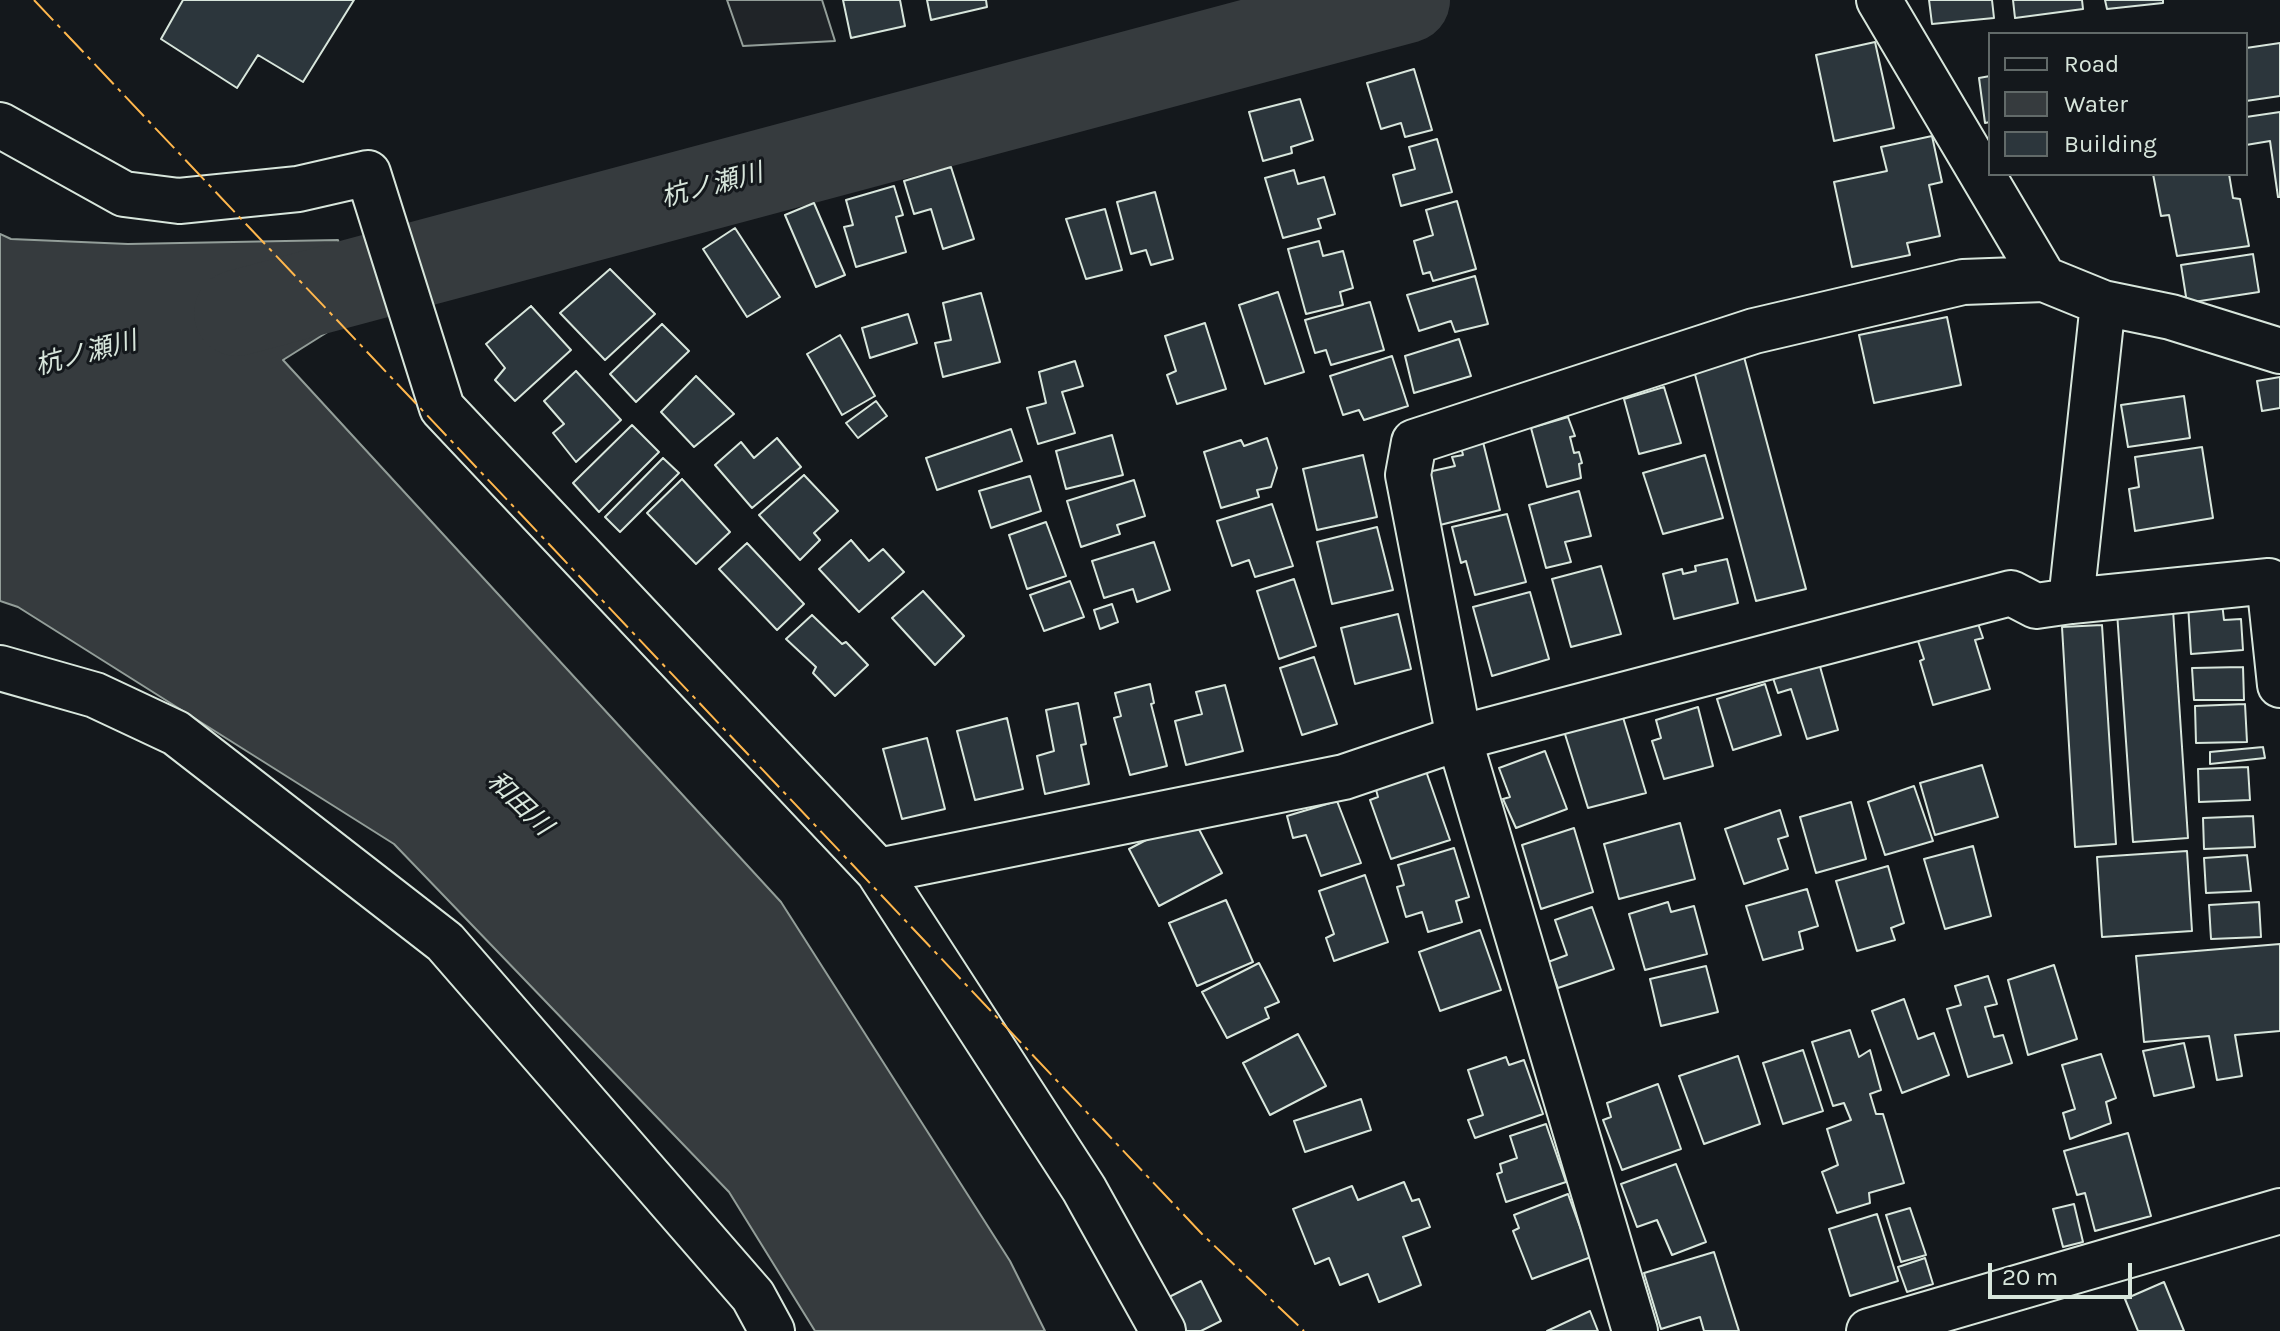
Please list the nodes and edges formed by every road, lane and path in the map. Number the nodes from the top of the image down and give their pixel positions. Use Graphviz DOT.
graph roads {
  1 [pos="1879,0"];
  2 [pos="0,125"];
  3 [pos="2044,279"];
  4 [pos="2103,303"];
  5 [pos="2280,351"];
  6 [pos="2071,601"];
  7 [pos="0,668"];
  8 [pos="2280,685"];
  9 [pos="1459,738"];
  10 [pos="878,871"];
  11 [pos="2280,1211"];
  12 [pos="772,1331"];
  13 [pos="1163,1331"];
  14 [pos="1635,1331"];
  15 [pos="1869,1331"];
  1 -- 3 [label="street"];
  2 -- 10 [label="street"];
  3 -- 4 [label="street"];
  3 -- 9 [label="street"];
  4 -- 5 [label="street"];
  4 -- 6 [label="street"];
  6 -- 8 [label="street"];
  6 -- 9 [label="street"];
  7 -- 12 [label="street"];
  9 -- 10 [label="street"];
  9 -- 14 [label="street"];
  10 -- 13 [label="street"];
  11 -- 15 [label="street"];
}
